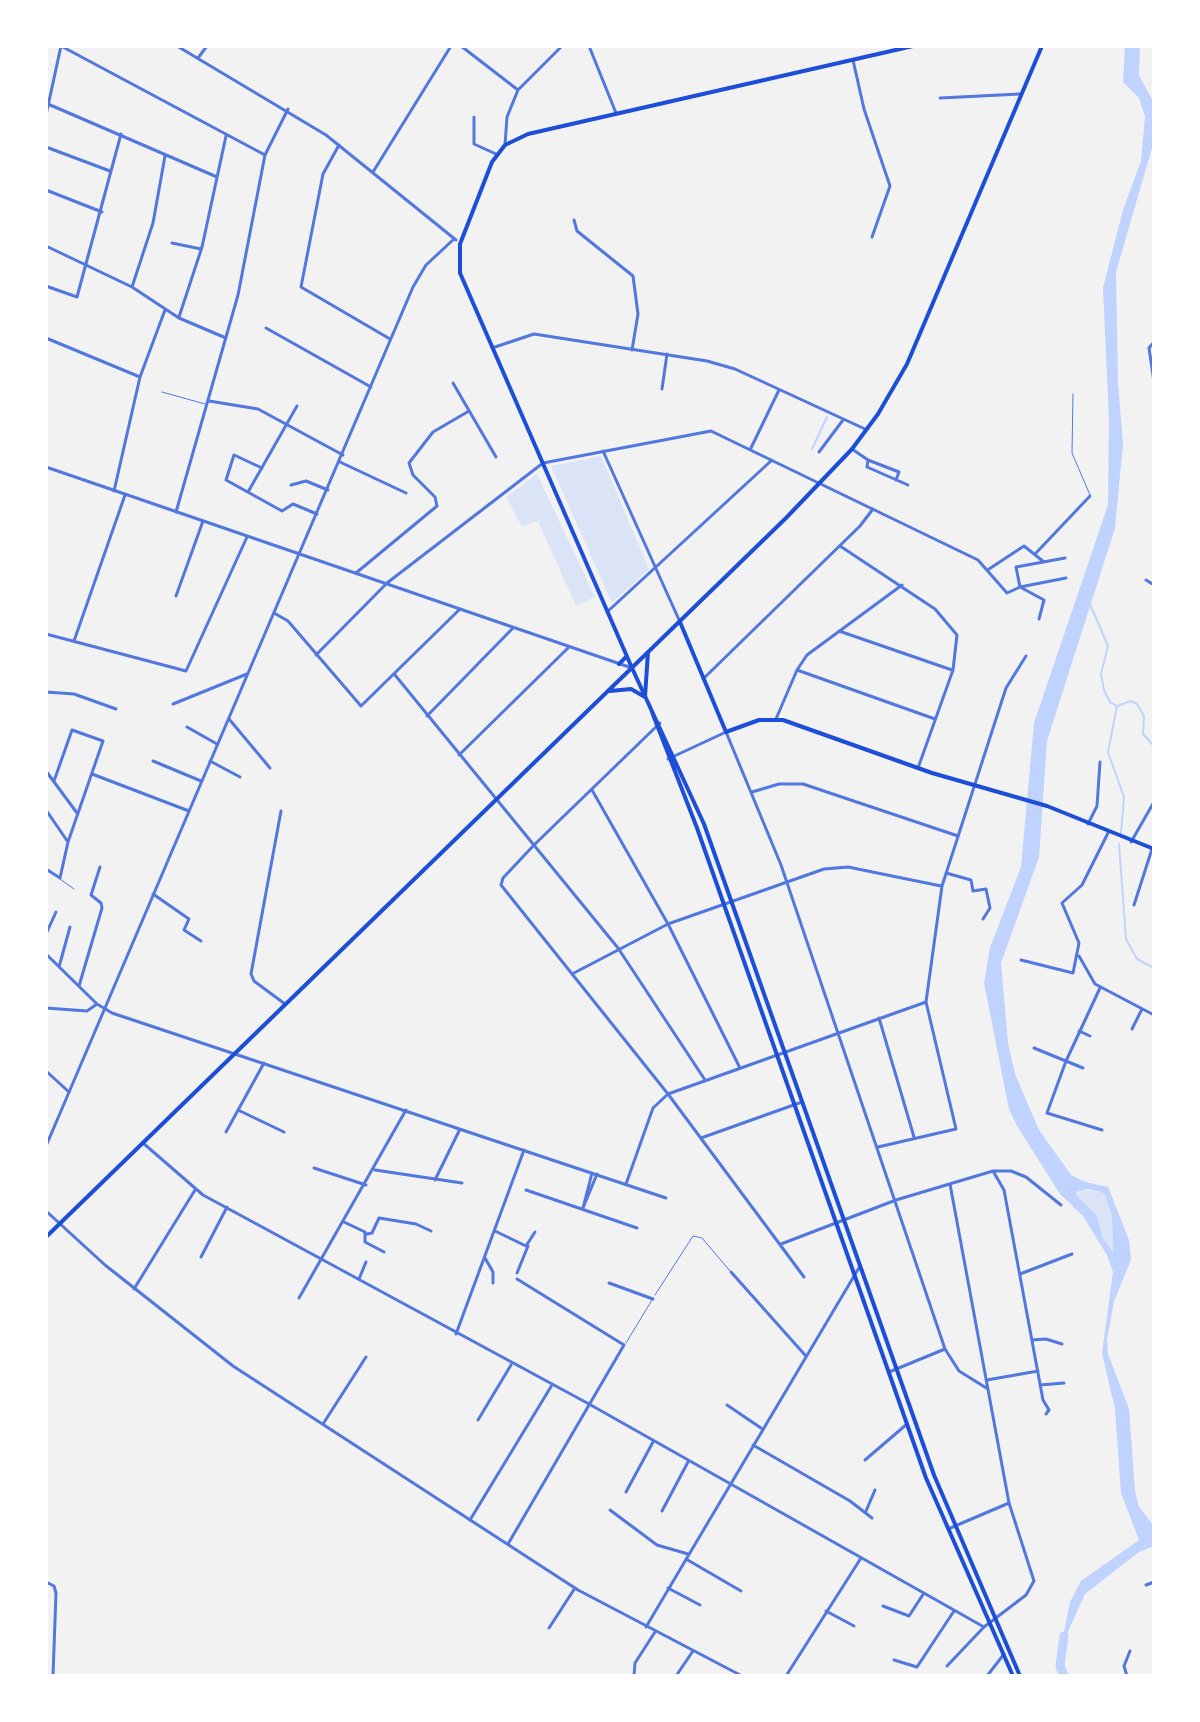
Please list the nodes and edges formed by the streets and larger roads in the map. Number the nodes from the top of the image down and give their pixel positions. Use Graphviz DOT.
graph roads {
  1 [pos="61,46"];
  2 [pos="177,46"];
  3 [pos="207,46"];
  4 [pos="451,46"];
  5 [pos="461,46"];
  6 [pos="562,46"];
  7 [pos="589,46"];
  8 [pos="913,46"];
  9 [pos="1042,46"];
  10 [pos="198,58"];
  11 [pos="853,60"];
  12 [pos="518,90"];
  13 [pos="1021,94"];
  14 [pos="48,96"];
  15 [pos="940,98"];
  16 [pos="48,104"];
  17 [pos="288,109"];
  18 [pos="616,114"];
  19 [pos="46,115"];
  20 [pos="474,117"];
  21 [pos="121,134"];
  22 [pos="226,136"];
  23 [pos="339,145"];
  24 [pos="505,145"];
  25 [pos="46,147"];
  26 [pos="496,154"];
  27 [pos="265,155"];
  28 [pos="165,156"];
  29 [pos="111,171"];
  30 [pos="373,172"];
  31 [pos="217,177"];
  32 [pos="46,190"];
  33 [pos="102,212"];
  34 [pos="574,220"];
  35 [pos="872,237"];
  36 [pos="454,239"];
  37 [pos="172,243"];
  38 [pos="460,244"];
  39 [pos="46,246"];
  40 [pos="201,249"];
  41 [pos="88,264"];
  42 [pos="46,286"];
  43 [pos="132,287"];
  44 [pos="166,309"];
  45 [pos="179,318"];
  46 [pos="266,328"];
  47 [pos="46,338"];
  48 [pos="226,338"];
  49 [pos="391,340"];
  50 [pos="1154,342"];
  51 [pos="492,348"];
  52 [pos="632,350"];
  53 [pos="667,354"];
  54 [pos="140,377"];
  55 [pos="1154,382"];
  56 [pos="453,383"];
  57 [pos="372,387"];
  58 [pos="662,389"];
  59 [pos="779,390"];
  60 [pos="208,403"];
  61 [pos="297,406"];
  62 [pos="469,411"];
  63 [pos="844,419"];
  64 [pos="286,425"];
  65 [pos="868,430"];
  66 [pos="751,448"];
  67 [pos="852,449"];
  68 [pos="603,451"];
  69 [pos="819,452"];
  70 [pos="343,455"];
  71 [pos="496,457"];
  72 [pos="773,458"];
  73 [pos="868,460"];
  74 [pos="340,462"];
  75 [pos="543,463"];
  76 [pos="46,467"];
  77 [pos="262,468"];
  78 [pos="896,480"];
  79 [pos="822,482"];
  80 [pos="291,485"];
  81 [pos="908,485"];
  82 [pos="328,490"];
  83 [pos="114,491"];
  84 [pos="248,492"];
  85 [pos="406,493"];
  86 [pos="125,495"];
  87 [pos="1090,496"];
  88 [pos="873,509"];
  89 [pos="176,512"];
  90 [pos="317,514"];
  91 [pos="203,521"];
  92 [pos="247,537"];
  93 [pos="840,546"];
  94 [pos="1036,553"];
  95 [pos="298,555"];
  96 [pos="1065,558"];
  97 [pos="1044,562"];
  98 [pos="655,569"];
  99 [pos="989,569"];
  100 [pos="356,573"];
  101 [pos="1066,578"];
  102 [pos="1146,580"];
  103 [pos="387,583"];
  104 [pos="902,585"];
  105 [pos="1154,585"];
  106 [pos="1020,587"];
  107 [pos="176,596"];
  108 [pos="460,609"];
  109 [pos="607,612"];
  110 [pos="273,613"];
  111 [pos="1039,619"];
  112 [pos="680,622"];
  113 [pos="513,628"];
  114 [pos="839,631"];
  115 [pos="46,634"];
  116 [pos="74,641"];
  117 [pos="568,648"];
  118 [pos="648,652"];
  119 [pos="626,654"];
  120 [pos="316,655"];
  121 [pos="1026,656"];
  122 [pos="619,664"];
  123 [pos="632,668"];
  124 [pos="797,670"];
  125 [pos="953,670"];
  126 [pos="247,674"];
  127 [pos="395,675"];
  128 [pos="703,679"];
  129 [pos="46,692"];
  130 [pos="608,692"];
  131 [pos="645,697"];
  132 [pos="173,704"];
  133 [pos="116,709"];
  134 [pos="651,710"];
  135 [pos="427,716"];
  136 [pos="228,718"];
  137 [pos="776,719"];
  138 [pos="935,719"];
  139 [pos="660,723"];
  140 [pos="187,727"];
  141 [pos="655,728"];
  142 [pos="726,732"];
  143 [pos="217,744"];
  144 [pos="459,755"];
  145 [pos="674,756"];
  146 [pos="668,759"];
  147 [pos="153,761"];
  148 [pos="210,761"];
  149 [pos="1100,762"];
  150 [pos="270,768"];
  151 [pos="918,768"];
  152 [pos="46,771"];
  153 [pos="92,774"];
  154 [pos="240,777"];
  155 [pos="54,781"];
  156 [pos="201,781"];
  157 [pos="974,784"];
  158 [pos="592,790"];
  159 [pos="752,792"];
  160 [pos="496,800"];
  161 [pos="1154,802"];
  162 [pos="46,810"];
  163 [pos="189,811"];
  164 [pos="281,811"];
  165 [pos="78,813"];
  166 [pos="1088,824"];
  167 [pos="1108,833"];
  168 [pos="958,836"];
  169 [pos="68,842"];
  170 [pos="1131,842"];
  171 [pos="534,845"];
  172 [pos="1153,849"];
  173 [pos="100,867"];
  174 [pos="46,869"];
  175 [pos="946,873"];
  176 [pos="786,881"];
  177 [pos="942,886"];
  178 [pos="153,894"];
  179 [pos="732,901"];
  180 [pos="724,904"];
  181 [pos="1134,905"];
  182 [pos="56,912"];
  183 [pos="983,919"];
  184 [pos="668,924"];
  185 [pos="70,927"];
  186 [pos="46,934"];
  187 [pos="201,941"];
  188 [pos="618,948"];
  189 [pos="46,954"];
  190 [pos="1079,956"];
  191 [pos="1021,960"];
  192 [pos="59,967"];
  193 [pos="572,974"];
  194 [pos="79,986"];
  195 [pos="1100,988"];
  196 [pos="926,1002"];
  197 [pos="97,1004"];
  198 [pos="286,1005"];
  199 [pos="46,1008"];
  200 [pos="104,1009"];
  201 [pos="1142,1009"];
  202 [pos="1154,1015"];
  203 [pos="879,1018"];
  204 [pos="1132,1029"];
  205 [pos="1079,1031"];
  206 [pos="838,1033"];
  207 [pos="1090,1036"];
  208 [pos="1034,1048"];
  209 [pos="784,1051"];
  210 [pos="235,1053"];
  211 [pos="777,1054"];
  212 [pos="1066,1061"];
  213 [pos="264,1063"];
  214 [pos="739,1067"];
  215 [pos="1083,1068"];
  216 [pos="46,1071"];
  217 [pos="705,1080"];
  218 [pos="69,1092"];
  219 [pos="668,1094"];
  220 [pos="802,1102"];
  221 [pos="795,1104"];
  222 [pos="238,1110"];
  223 [pos="406,1110"];
  224 [pos="460,1128"];
  225 [pos="1102,1130"];
  226 [pos="226,1132"];
  227 [pos="284,1132"];
  228 [pos="701,1138"];
  229 [pos="914,1138"];
  230 [pos="143,1143"];
  231 [pos="46,1146"];
  232 [pos="877,1147"];
  233 [pos="524,1150"];
  234 [pos="314,1168"];
  235 [pos="375,1170"];
  236 [pos="993,1171"];
  237 [pos="594,1173"];
  238 [pos="435,1180"];
  239 [pos="462,1183"];
  240 [pos="626,1184"];
  241 [pos="950,1184"];
  242 [pos="366,1185"];
  243 [pos="195,1190"];
  244 [pos="526,1190"];
  245 [pos="666,1198"];
  246 [pos="896,1200"];
  247 [pos="1061,1205"];
  248 [pos="227,1207"];
  249 [pos="583,1208"];
  250 [pos="46,1211"];
  251 [pos="843,1219"];
  252 [pos="344,1222"];
  253 [pos="836,1222"];
  254 [pos="60,1224"];
  255 [pos="637,1228"];
  256 [pos="431,1231"];
  257 [pos="495,1231"];
  258 [pos="535,1232"];
  259 [pos="367,1234"];
  260 [pos="46,1237"];
  261 [pos="781,1244"];
  262 [pos="528,1246"];
  263 [pos="384,1252"];
  264 [pos="1072,1254"];
  265 [pos="201,1257"];
  266 [pos="485,1258"];
  267 [pos="324,1259"];
  268 [pos="366,1262"];
  269 [pos="860,1266"];
  270 [pos="731,1272"];
  271 [pos="854,1274"];
  272 [pos="1020,1274"];
  273 [pos="804,1277"];
  274 [pos="359,1279"];
  275 [pos="493,1283"];
  276 [pos="609,1283"];
  277 [pos="134,1289"];
  278 [pos="299,1298"];
  279 [pos="653,1299"];
  280 [pos="456,1334"];
  281 [pos="1032,1340"];
  282 [pos="1062,1344"];
  283 [pos="945,1349"];
  284 [pos="805,1355"];
  285 [pos="366,1357"];
  286 [pos="512,1364"];
  287 [pos="896,1369"];
  288 [pos="1038,1371"];
  289 [pos="888,1372"];
  290 [pos="987,1380"];
  291 [pos="1064,1383"];
  292 [pos="552,1385"];
  293 [pos="1040,1385"];
  294 [pos="988,1389"];
  295 [pos="589,1404"];
  296 [pos="727,1405"];
  297 [pos="1046,1414"];
  298 [pos="478,1420"];
  299 [pos="323,1424"];
  300 [pos="907,1424"];
  301 [pos="762,1428"];
  302 [pos="653,1441"];
  303 [pos="752,1445"];
  304 [pos="865,1460"];
  305 [pos="688,1462"];
  306 [pos="728,1483"];
  307 [pos="875,1490"];
  308 [pos="626,1492"];
  309 [pos="1009,1503"];
  310 [pos="610,1510"];
  311 [pos="662,1511"];
  312 [pos="866,1511"];
  313 [pos="872,1518"];
  314 [pos="470,1520"];
  315 [pos="955,1527"];
  316 [pos="948,1529"];
  317 [pos="507,1545"];
  318 [pos="688,1554"];
  319 [pos="861,1558"];
  320 [pos="685,1559"];
  321 [pos="46,1582"];
  322 [pos="1154,1582"];
  323 [pos="1146,1585"];
  324 [pos="575,1588"];
  325 [pos="668,1588"];
  326 [pos="741,1591"];
  327 [pos="924,1593"];
  328 [pos="700,1605"];
  329 [pos="883,1606"];
  330 [pos="954,1610"];
  331 [pos="826,1611"];
  332 [pos="996,1621"];
  333 [pos="987,1625"];
  334 [pos="854,1626"];
  335 [pos="646,1627"];
  336 [pos="549,1628"];
  337 [pos="655,1632"];
  338 [pos="693,1651"];
  339 [pos="1130,1651"];
  340 [pos="1004,1654"];
  341 [pos="894,1660"];
  342 [pos="947,1666"];
  343 [pos="53,1676"];
  344 [pos="634,1676"];
  345 [pos="676,1676"];
  346 [pos="742,1676"];
  347 [pos="786,1676"];
  348 [pos="987,1676"];
  349 [pos="1013,1676"];
  350 [pos="1020,1676"];
  351 [pos="1127,1676"];
  1 -- 14 [label="street"];
  1 -- 22 [label="street"];
  2 -- 10 [label="street"];
  3 -- 10 [label="street"];
  4 -- 30 [label="street"];
  5 -- 12 [label="street"];
  6 -- 12 [label="street"];
  7 -- 18 [label="street"];
  8 -- 11 [label="main road"];
  9 -- 13 [label="main road"];
  10 -- 17 [label="street"];
  11 -- 18 [label="main road"];
  11 -- 35 [label="street"];
  12 -- 24 [label="street"];
  13 -- 15 [label="street"];
  13 -- 65 [label="main road"];
  14 -- 16 [label="street"];
  16 -- 19 [label="street"];
  16 -- 21 [label="street"];
  17 -- 23 [label="street"];
  17 -- 27 [label="street"];
  18 -- 24 [label="main road"];
  20 -- 26 [label="street"];
  21 -- 28 [label="street"];
  21 -- 29 [label="street"];
  22 -- 27 [label="street"];
  22 -- 31 [label="street"];
  23 -- 30 [label="street"];
  23 -- 49 [label="street"];
  24 -- 26 [label="main road"];
  25 -- 29 [label="street"];
  26 -- 38 [label="main road"];
  27 -- 48 [label="street"];
  28 -- 31 [label="street"];
  28 -- 43 [label="street"];
  29 -- 33 [label="street"];
  30 -- 36 [label="street"];
  31 -- 40 [label="street"];
  32 -- 33 [label="street"];
  33 -- 41 [label="street"];
  34 -- 52 [label="street"];
  36 -- 38 [label="street"];
  36 -- 49 [label="street"];
  37 -- 40 [label="street"];
  38 -- 51 [label="main road"];
  39 -- 41 [label="street"];
  40 -- 45 [label="street"];
  41 -- 42 [label="street"];
  41 -- 43 [label="street"];
  43 -- 44 [label="street"];
  44 -- 45 [label="street"];
  44 -- 54 [label="street"];
  45 -- 48 [label="street"];
  46 -- 57 [label="street"];
  47 -- 54 [label="street"];
  48 -- 60 [label="street"];
  49 -- 57 [label="street"];
  50 -- 55 [label="street"];
  51 -- 52 [label="street"];
  51 -- 75 [label="main road"];
  52 -- 53 [label="street"];
  53 -- 58 [label="street"];
  53 -- 59 [label="street"];
  54 -- 83 [label="street"];
  56 -- 62 [label="street"];
  57 -- 70 [label="street"];
  59 -- 63 [label="street"];
  59 -- 66 [label="street"];
  60 -- 64 [label="street"];
  60 -- 89 [label="street"];
  61 -- 64 [label="street"];
  62 -- 71 [label="street"];
  62 -- 100 [label="street"];
  63 -- 65 [label="street"];
  63 -- 69 [label="street"];
  64 -- 70 [label="street"];
  64 -- 77 [label="street"];
  65 -- 67 [label="main road"];
  66 -- 68 [label="street"];
  66 -- 72 [label="street"];
  67 -- 73 [label="street"];
  67 -- 79 [label="main road"];
  68 -- 75 [label="street"];
  68 -- 98 [label="street"];
  70 -- 74 [label="street"];
  72 -- 79 [label="street"];
  72 -- 98 [label="street"];
  73 -- 78 [label="street"];
  73 -- 78 [label="street"];
  74 -- 82 [label="street"];
  74 -- 85 [label="street"];
  75 -- 103 [label="street"];
  75 -- 109 [label="main road"];
  76 -- 83 [label="street"];
  77 -- 84 [label="street"];
  77 -- 84 [label="street"];
  78 -- 81 [label="street"];
  79 -- 88 [label="street"];
  79 -- 112 [label="main road"];
  80 -- 82 [label="street"];
  82 -- 90 [label="street"];
  83 -- 86 [label="street"];
  84 -- 90 [label="street"];
  86 -- 89 [label="street"];
  86 -- 116 [label="street"];
  87 -- 94 [label="street"];
  88 -- 93 [label="street"];
  88 -- 99 [label="street"];
  89 -- 91 [label="street"];
  90 -- 95 [label="street"];
  91 -- 92 [label="street"];
  91 -- 107 [label="street"];
  92 -- 95 [label="street"];
  92 -- 116 [label="street"];
  93 -- 104 [label="street"];
  93 -- 128 [label="street"];
  94 -- 97 [label="street"];
  94 -- 99 [label="street"];
  95 -- 100 [label="street"];
  95 -- 110 [label="street"];
  96 -- 97 [label="street"];
  97 -- 106 [label="street"];
  98 -- 109 [label="street"];
  98 -- 112 [label="street"];
  99 -- 106 [label="street"];
  100 -- 103 [label="street"];
  101 -- 106 [label="street"];
  102 -- 105 [label="street"];
  103 -- 108 [label="street"];
  103 -- 120 [label="street"];
  104 -- 114 [label="street"];
  104 -- 125 [label="street"];
  106 -- 111 [label="street"];
  108 -- 113 [label="street"];
  108 -- 127 [label="street"];
  109 -- 119 [label="main road"];
  110 -- 120 [label="street"];
  110 -- 126 [label="street"];
  112 -- 118 [label="main road"];
  112 -- 128 [label="main road"];
  113 -- 117 [label="street"];
  113 -- 135 [label="street"];
  114 -- 124 [label="street"];
  114 -- 125 [label="street"];
  115 -- 116 [label="street"];
  117 -- 122 [label="street"];
  117 -- 144 [label="street"];
  118 -- 123 [label="main road"];
  118 -- 131 [label="main road"];
  119 -- 122 [label="main road"];
  119 -- 123 [label="main road"];
  120 -- 127 [label="street"];
  121 -- 157 [label="street"];
  122 -- 123 [label="street"];
  123 -- 130 [label="main road"];
  123 -- 131 [label="main road"];
  124 -- 137 [label="street"];
  124 -- 138 [label="street"];
  125 -- 138 [label="street"];
  126 -- 132 [label="street"];
  126 -- 136 [label="street"];
  127 -- 135 [label="street"];
  128 -- 142 [label="main road"];
  129 -- 133 [label="street"];
  130 -- 131 [label="main road"];
  130 -- 160 [label="main road"];
  131 -- 134 [label="main road"];
  134 -- 139 [label="main road"];
  134 -- 141 [label="main road"];
  135 -- 144 [label="street"];
  136 -- 143 [label="street"];
  136 -- 150 [label="street"];
  137 -- 142 [label="main road"];
  137 -- 151 [label="main road"];
  138 -- 151 [label="street"];
  139 -- 141 [label="street"];
  139 -- 145 [label="main road"];
  140 -- 143 [label="street"];
  141 -- 146 [label="main road"];
  141 -- 158 [label="street"];
  142 -- 145 [label="street"];
  142 -- 159 [label="street"];
  143 -- 148 [label="street"];
  144 -- 160 [label="street"];
  145 -- 146 [label="street"];
  145 -- 179 [label="main road"];
  146 -- 180 [label="main road"];
  147 -- 156 [label="street"];
  148 -- 154 [label="street"];
  148 -- 156 [label="street"];
  149 -- 166 [label="street"];
  151 -- 157 [label="main road"];
  152 -- 155 [label="street"];
  153 -- 155 [label="street"];
  153 -- 163 [label="street"];
  153 -- 165 [label="street"];
  155 -- 165 [label="street"];
  156 -- 163 [label="street"];
  157 -- 166 [label="main road"];
  157 -- 168 [label="street"];
  158 -- 171 [label="street"];
  158 -- 184 [label="street"];
  159 -- 168 [label="street"];
  159 -- 176 [label="street"];
  160 -- 171 [label="street"];
  160 -- 198 [label="main road"];
  161 -- 170 [label="street"];
  162 -- 169 [label="street"];
  163 -- 178 [label="street"];
  164 -- 198 [label="street"];
  165 -- 169 [label="street"];
  166 -- 167 [label="main road"];
  167 -- 170 [label="main road"];
  167 -- 190 [label="street"];
  168 -- 175 [label="street"];
  169 -- 174 [label="street"];
  170 -- 172 [label="main road"];
  171 -- 188 [label="street"];
  171 -- 193 [label="street"];
  172 -- 181 [label="street"];
  173 -- 194 [label="street"];
  175 -- 177 [label="street"];
  175 -- 183 [label="street"];
  176 -- 177 [label="street"];
  176 -- 179 [label="street"];
  176 -- 206 [label="street"];
  177 -- 196 [label="street"];
  178 -- 187 [label="street"];
  178 -- 200 [label="street"];
  179 -- 180 [label="street"];
  179 -- 209 [label="main road"];
  180 -- 184 [label="street"];
  180 -- 211 [label="main road"];
  182 -- 186 [label="street"];
  184 -- 188 [label="street"];
  184 -- 214 [label="street"];
  185 -- 192 [label="street"];
  188 -- 193 [label="street"];
  188 -- 217 [label="street"];
  189 -- 192 [label="street"];
  190 -- 191 [label="street"];
  190 -- 195 [label="street"];
  192 -- 194 [label="street"];
  193 -- 219 [label="street"];
  194 -- 197 [label="street"];
  195 -- 201 [label="street"];
  195 -- 205 [label="street"];
  196 -- 203 [label="street"];
  196 -- 229 [label="street"];
  197 -- 199 [label="street"];
  197 -- 200 [label="street"];
  198 -- 210 [label="main road"];
  200 -- 210 [label="street"];
  200 -- 218 [label="street"];
  201 -- 202 [label="street"];
  201 -- 204 [label="street"];
  203 -- 206 [label="street"];
  203 -- 229 [label="street"];
  205 -- 207 [label="street"];
  205 -- 212 [label="street"];
  206 -- 209 [label="street"];
  206 -- 232 [label="street"];
  208 -- 212 [label="street"];
  209 -- 211 [label="street"];
  209 -- 220 [label="main road"];
  210 -- 213 [label="street"];
  210 -- 230 [label="main road"];
  211 -- 214 [label="street"];
  211 -- 221 [label="main road"];
  212 -- 215 [label="street"];
  212 -- 225 [label="street"];
  213 -- 222 [label="street"];
  213 -- 223 [label="street"];
  214 -- 217 [label="street"];
  216 -- 218 [label="street"];
  217 -- 219 [label="street"];
  218 -- 231 [label="street"];
  219 -- 228 [label="street"];
  219 -- 240 [label="street"];
  220 -- 221 [label="street"];
  220 -- 251 [label="main road"];
  221 -- 228 [label="street"];
  221 -- 253 [label="main road"];
  222 -- 226 [label="street"];
  222 -- 227 [label="street"];
  223 -- 224 [label="street"];
  223 -- 235 [label="street"];
  224 -- 233 [label="street"];
  224 -- 238 [label="street"];
  228 -- 261 [label="street"];
  229 -- 232 [label="street"];
  230 -- 243 [label="street"];
  230 -- 254 [label="main road"];
  232 -- 246 [label="street"];
  233 -- 237 [label="street"];
  233 -- 257 [label="street"];
  234 -- 242 [label="street"];
  235 -- 238 [label="street"];
  235 -- 242 [label="street"];
  236 -- 241 [label="street"];
  236 -- 247 [label="street"];
  236 -- 272 [label="street"];
  237 -- 240 [label="street"];
  237 -- 249 [label="street"];
  238 -- 239 [label="street"];
  240 -- 245 [label="street"];
  241 -- 246 [label="street"];
  241 -- 290 [label="street"];
  242 -- 252 [label="street"];
  243 -- 248 [label="street"];
  243 -- 277 [label="street"];
  244 -- 249 [label="street"];
  246 -- 251 [label="street"];
  246 -- 283 [label="street"];
  248 -- 265 [label="street"];
  248 -- 267 [label="street"];
  249 -- 255 [label="street"];
  250 -- 254 [label="street"];
  251 -- 253 [label="street"];
  251 -- 269 [label="main road"];
  252 -- 259 [label="street"];
  252 -- 267 [label="street"];
  253 -- 261 [label="street"];
  253 -- 271 [label="main road"];
  254 -- 260 [label="main road"];
  254 -- 277 [label="street"];
  256 -- 259 [label="street"];
  257 -- 262 [label="street"];
  257 -- 266 [label="street"];
  258 -- 262 [label="street"];
  259 -- 263 [label="street"];
  261 -- 273 [label="street"];
  262 -- 295 [label="street"];
  264 -- 272 [label="street"];
  266 -- 275 [label="street"];
  266 -- 280 [label="street"];
  267 -- 274 [label="street"];
  267 -- 278 [label="street"];
  268 -- 274 [label="street"];
  269 -- 271 [label="street"];
  269 -- 287 [label="main road"];
  270 -- 284 [label="street"];
  271 -- 284 [label="street"];
  271 -- 289 [label="main road"];
  272 -- 281 [label="street"];
  274 -- 280 [label="street"];
  276 -- 279 [label="street"];
  277 -- 314 [label="street"];
  280 -- 286 [label="street"];
  281 -- 282 [label="street"];
  281 -- 288 [label="street"];
  283 -- 287 [label="street"];
  283 -- 294 [label="street"];
  284 -- 301 [label="street"];
  285 -- 299 [label="street"];
  286 -- 292 [label="street"];
  286 -- 298 [label="street"];
  287 -- 289 [label="street"];
  287 -- 315 [label="main road"];
  288 -- 290 [label="street"];
  288 -- 293 [label="street"];
  289 -- 300 [label="main road"];
  290 -- 294 [label="street"];
  291 -- 293 [label="street"];
  292 -- 295 [label="street"];
  292 -- 314 [label="street"];
  293 -- 297 [label="street"];
  294 -- 309 [label="street"];
  295 -- 302 [label="street"];
  295 -- 317 [label="street"];
  296 -- 301 [label="street"];
  300 -- 304 [label="street"];
  300 -- 316 [label="main road"];
  301 -- 303 [label="street"];
  302 -- 305 [label="street"];
  302 -- 308 [label="street"];
  303 -- 306 [label="street"];
  303 -- 312 [label="street"];
  305 -- 306 [label="street"];
  305 -- 311 [label="street"];
  306 -- 318 [label="street"];
  306 -- 319 [label="street"];
  307 -- 312 [label="street"];
  309 -- 315 [label="street"];
  309 -- 332 [label="street"];
  310 -- 318 [label="street"];
  312 -- 313 [label="street"];
  314 -- 317 [label="street"];
  315 -- 316 [label="street"];
  315 -- 332 [label="main road"];
  316 -- 333 [label="main road"];
  317 -- 324 [label="street"];
  318 -- 320 [label="street"];
  319 -- 327 [label="street"];
  319 -- 331 [label="street"];
  320 -- 325 [label="street"];
  320 -- 326 [label="street"];
  321 -- 343 [label="street"];
  322 -- 323 [label="street"];
  324 -- 335 [label="street"];
  324 -- 336 [label="street"];
  325 -- 328 [label="street"];
  325 -- 335 [label="street"];
  327 -- 329 [label="street"];
  327 -- 330 [label="street"];
  330 -- 333 [label="street"];
  330 -- 341 [label="street"];
  331 -- 334 [label="street"];
  331 -- 347 [label="street"];
  332 -- 333 [label="street"];
  332 -- 350 [label="main road"];
  333 -- 340 [label="main road"];
  333 -- 342 [label="street"];
  335 -- 337 [label="street"];
  337 -- 338 [label="street"];
  337 -- 344 [label="street"];
  338 -- 345 [label="street"];
  338 -- 346 [label="street"];
  339 -- 351 [label="street"];
  340 -- 348 [label="street"];
  340 -- 349 [label="main road"];
}
